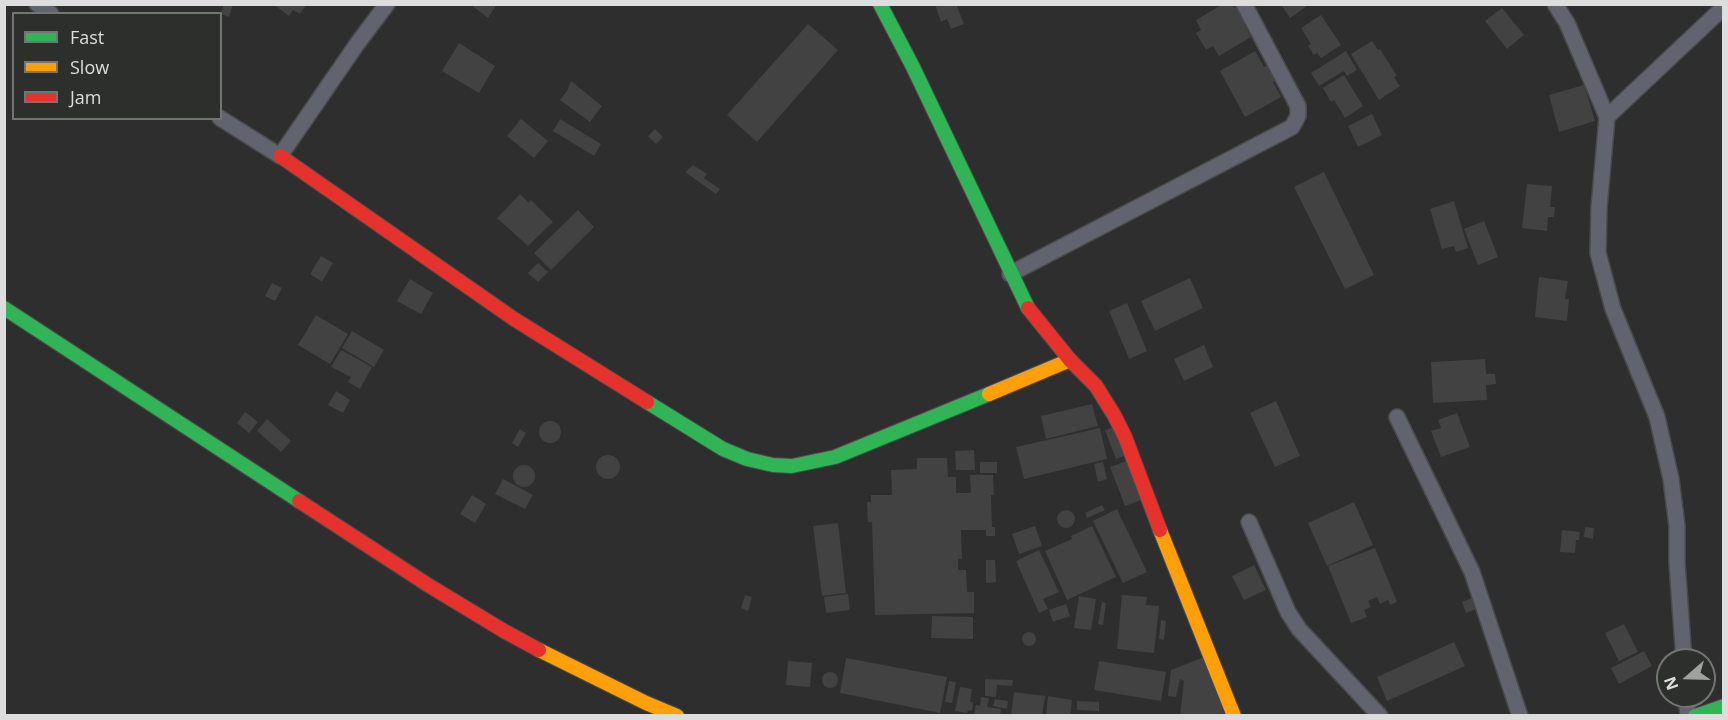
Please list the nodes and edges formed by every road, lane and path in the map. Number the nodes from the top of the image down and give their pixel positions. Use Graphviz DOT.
graph roads {
  1 [pos="387,4"];
  2 [pos="880,4"];
  3 [pos="1244,4"];
  4 [pos="1555,4"];
  5 [pos="1723,8"];
  6 [pos="1607,117"];
  7 [pos="222,119"];
  8 [pos="280,156"];
  9 [pos="1010,274"];
  10 [pos="4,308"];
  11 [pos="1070,360"];
  12 [pos="1397,417"];
  13 [pos="1249,522"];
  14 [pos="1683,648"];
  15 [pos="1724,706"];
  16 [pos="677,716"];
  17 [pos="1234,716"];
  18 [pos="1380,716"];
  19 [pos="1520,716"];
  20 [pos="1695,716"];
  1 -- 8 [label="street"];
  2 -- 9 [label="main road"];
  3 -- 9 [label="street"];
  4 -- 6 [label="street"];
  5 -- 6 [label="street"];
  6 -- 14 [label="street"];
  7 -- 8 [label="street"];
  8 -- 11 [label="main road"];
  9 -- 11 [label="main road"];
  10 -- 16 [label="main road"];
  11 -- 17 [label="main road"];
  12 -- 19 [label="street"];
  13 -- 18 [label="street"];
  15 -- 20 [label="main road"];
}
